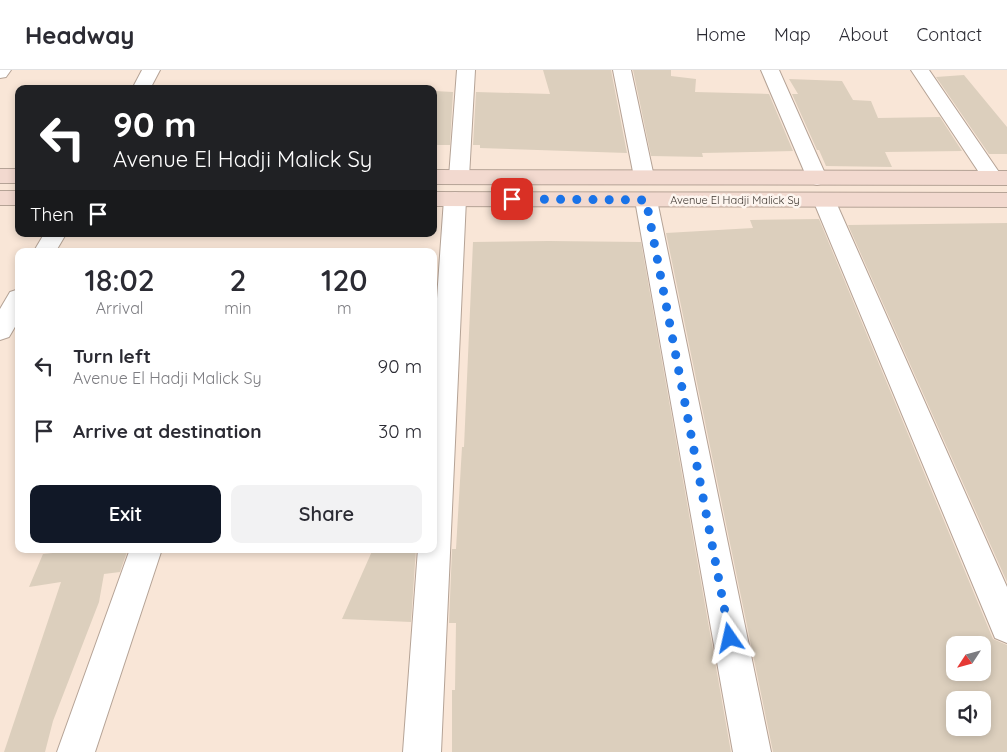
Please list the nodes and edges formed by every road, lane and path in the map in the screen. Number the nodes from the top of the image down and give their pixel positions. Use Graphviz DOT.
graph roads {
  1 [pos="2,70"];
  2 [pos="151,70"];
  3 [pos="466,70"];
  4 [pos="622,70"];
  5 [pos="770,70"];
  6 [pos="920,70"];
  7 [pos="0,73"];
  8 [pos="143,85"];
  9 [pos="0,176"];
  10 [pos="15,176"];
  11 [pos="1000,178"];
  12 [pos="437,180"];
  13 [pos="645,188"];
  14 [pos="820,189"];
  15 [pos="449,192"];
  16 [pos="0,198"];
  17 [pos="15,198"];
  18 [pos="1007,201"];
  19 [pos="53,237"];
  20 [pos="47,248"];
  21 [pos="15,305"];
  22 [pos="0,330"];
  23 [pos="437,470"];
  24 [pos="145,553"];
  25 [pos="433,553"];
  26 [pos="1007,626"];
  27 [pos="76,752"];
  28 [pos="422,752"];
  29 [pos="752,752"];
  1 -- 7 [label="street"];
  2 -- 8 [label="street"];
  3 -- 15 [label="street"];
  4 -- 13 [label="street"];
  5 -- 14 [label="street"];
  6 -- 11 [label="street"];
  9 -- 10 [label="street"];
  11 -- 14 [label="street, Avenue El Hadji Malick Sy"];
  12 -- 15 [label="street, Avenue El Hadji Malick Sy"];
  13 -- 14 [label="street, Avenue El Hadji Malick Sy"];
  13 -- 15 [label="street, Avenue El Hadji Malick Sy"];
  13 -- 29 [label="street"];
  14 -- 18 [label="street, Avenue El Hadji Malick Sy"];
  14 -- 26 [label="street"];
  15 -- 23 [label="street"];
  16 -- 17 [label="street"];
  19 -- 20 [label="street"];
  21 -- 22 [label="street"];
  24 -- 27 [label="street"];
  25 -- 28 [label="street"];
}
